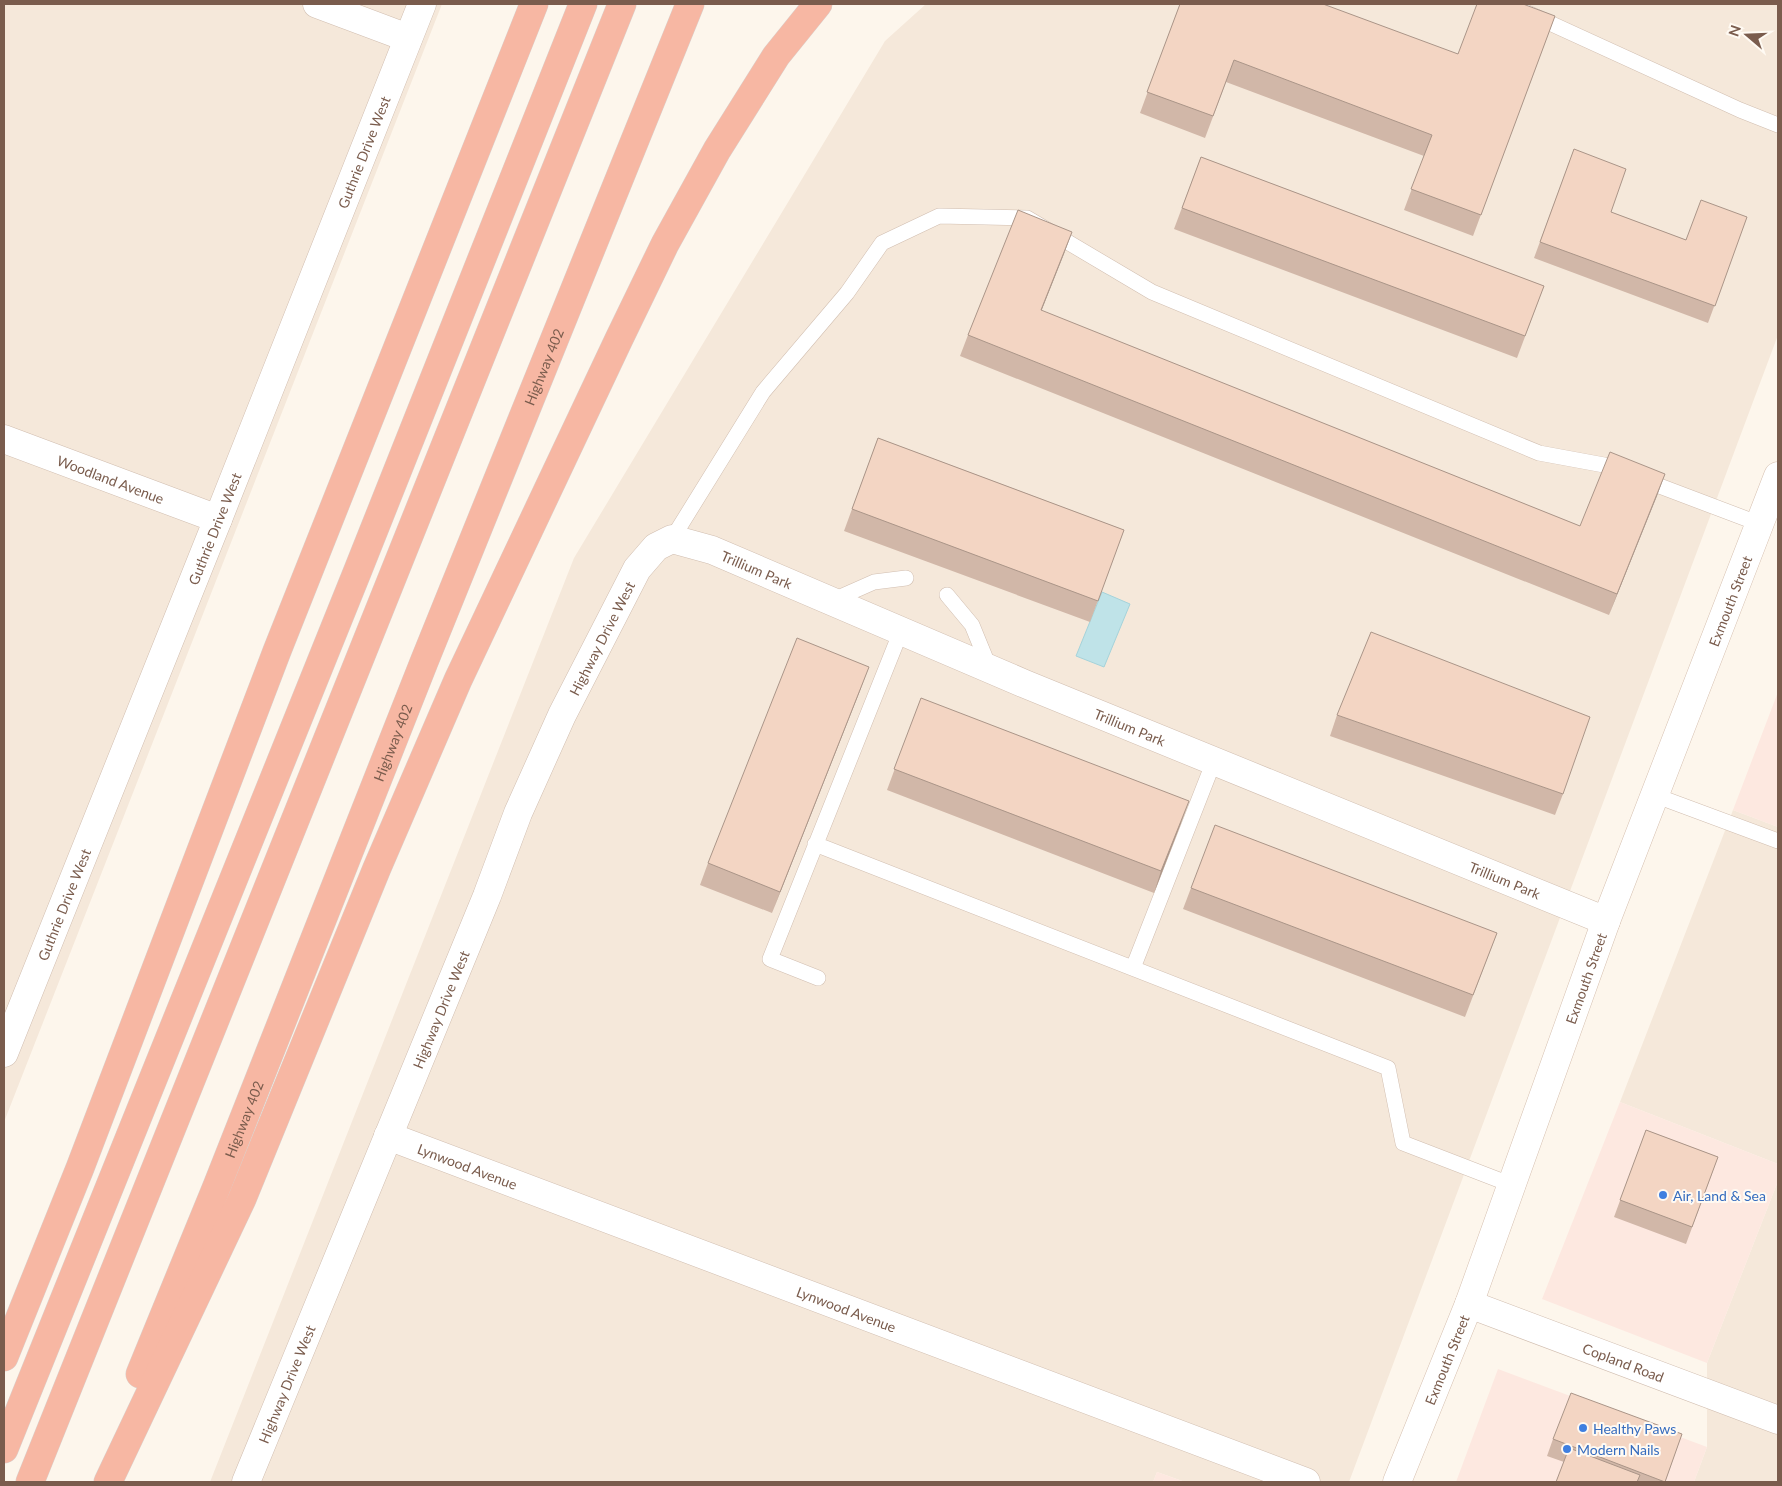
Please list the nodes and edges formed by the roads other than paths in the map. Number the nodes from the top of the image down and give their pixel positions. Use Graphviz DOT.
graph roads {
  1 [pos="316,4"];
  2 [pos="422,4"];
  3 [pos="534,4"];
  4 [pos="583,4"];
  5 [pos="622,4"];
  6 [pos="690,4"];
  7 [pos="818,4"];
  8 [pos="1508,4"];
  9 [pos="408,38"];
  10 [pos="1778,125"];
  11 [pos="4,438"];
  12 [pos="1778,476"];
  13 [pos="218,519"];
  14 [pos="1760,524"];
  15 [pos="664,543"];
  16 [pos="906,578"];
  17 [pos="947,594"];
  18 [pos="831,601"];
  19 [pos="901,631"];
  20 [pos="990,669"];
  21 [pos="1214,761"];
  22 [pos="1654,795"];
  23 [pos="1778,841"];
  24 [pos="815,844"];
  25 [pos="1606,921"];
  26 [pos="1133,968"];
  27 [pos="818,978"];
  28 [pos="4,1053"];
  29 [pos="388,1136"];
  30 [pos="1512,1185"];
  31 [pos="1469,1304"];
  32 [pos="4,1357"];
  33 [pos="1778,1420"];
  34 [pos="4,1449"];
  35 [pos="30,1482"];
  36 [pos="96,1482"];
  37 [pos="108,1482"];
  38 [pos="246,1482"];
  39 [pos="1306,1482"];
  40 [pos="1397,1482"];
  1 -- 9 [label="street"];
  2 -- 9 [label="street, Guthrie Drive West"];
  3 -- 32 [label="highway"];
  4 -- 34 [label="highway"];
  5 -- 35 [label="highway"];
  6 -- 36 [label="highway, Highway 402"];
  7 -- 37 [label="highway"];
  8 -- 10 [label="lane"];
  9 -- 13 [label="street, Guthrie Drive West"];
  11 -- 13 [label="street, Woodland Avenue"];
  12 -- 14 [label="street, Exmouth Street"];
  13 -- 28 [label="street, Guthrie Drive West"];
  14 -- 15 [label="lane"];
  14 -- 22 [label="street, Exmouth Street"];
  15 -- 18 [label="street, Trillium Park"];
  15 -- 29 [label="street, Highway Drive West"];
  16 -- 18 [label="lane"];
  17 -- 20 [label="lane"];
  18 -- 19 [label="street, Trillium Park"];
  19 -- 20 [label="street, Trillium Park"];
  19 -- 24 [label="lane"];
  20 -- 21 [label="street, Trillium Park"];
  21 -- 25 [label="street, Trillium Park"];
  21 -- 26 [label="lane"];
  22 -- 23 [label="lane"];
  22 -- 25 [label="street, Exmouth Street"];
  24 -- 26 [label="lane"];
  24 -- 27 [label="lane"];
  25 -- 30 [label="street, Exmouth Street"];
  26 -- 30 [label="lane"];
  29 -- 38 [label="street, Highway Drive West"];
  29 -- 39 [label="street, Lynwood Avenue"];
  30 -- 31 [label="street, Exmouth Street"];
  31 -- 33 [label="street, Copland Road"];
  31 -- 40 [label="street, Exmouth Street"];
}
